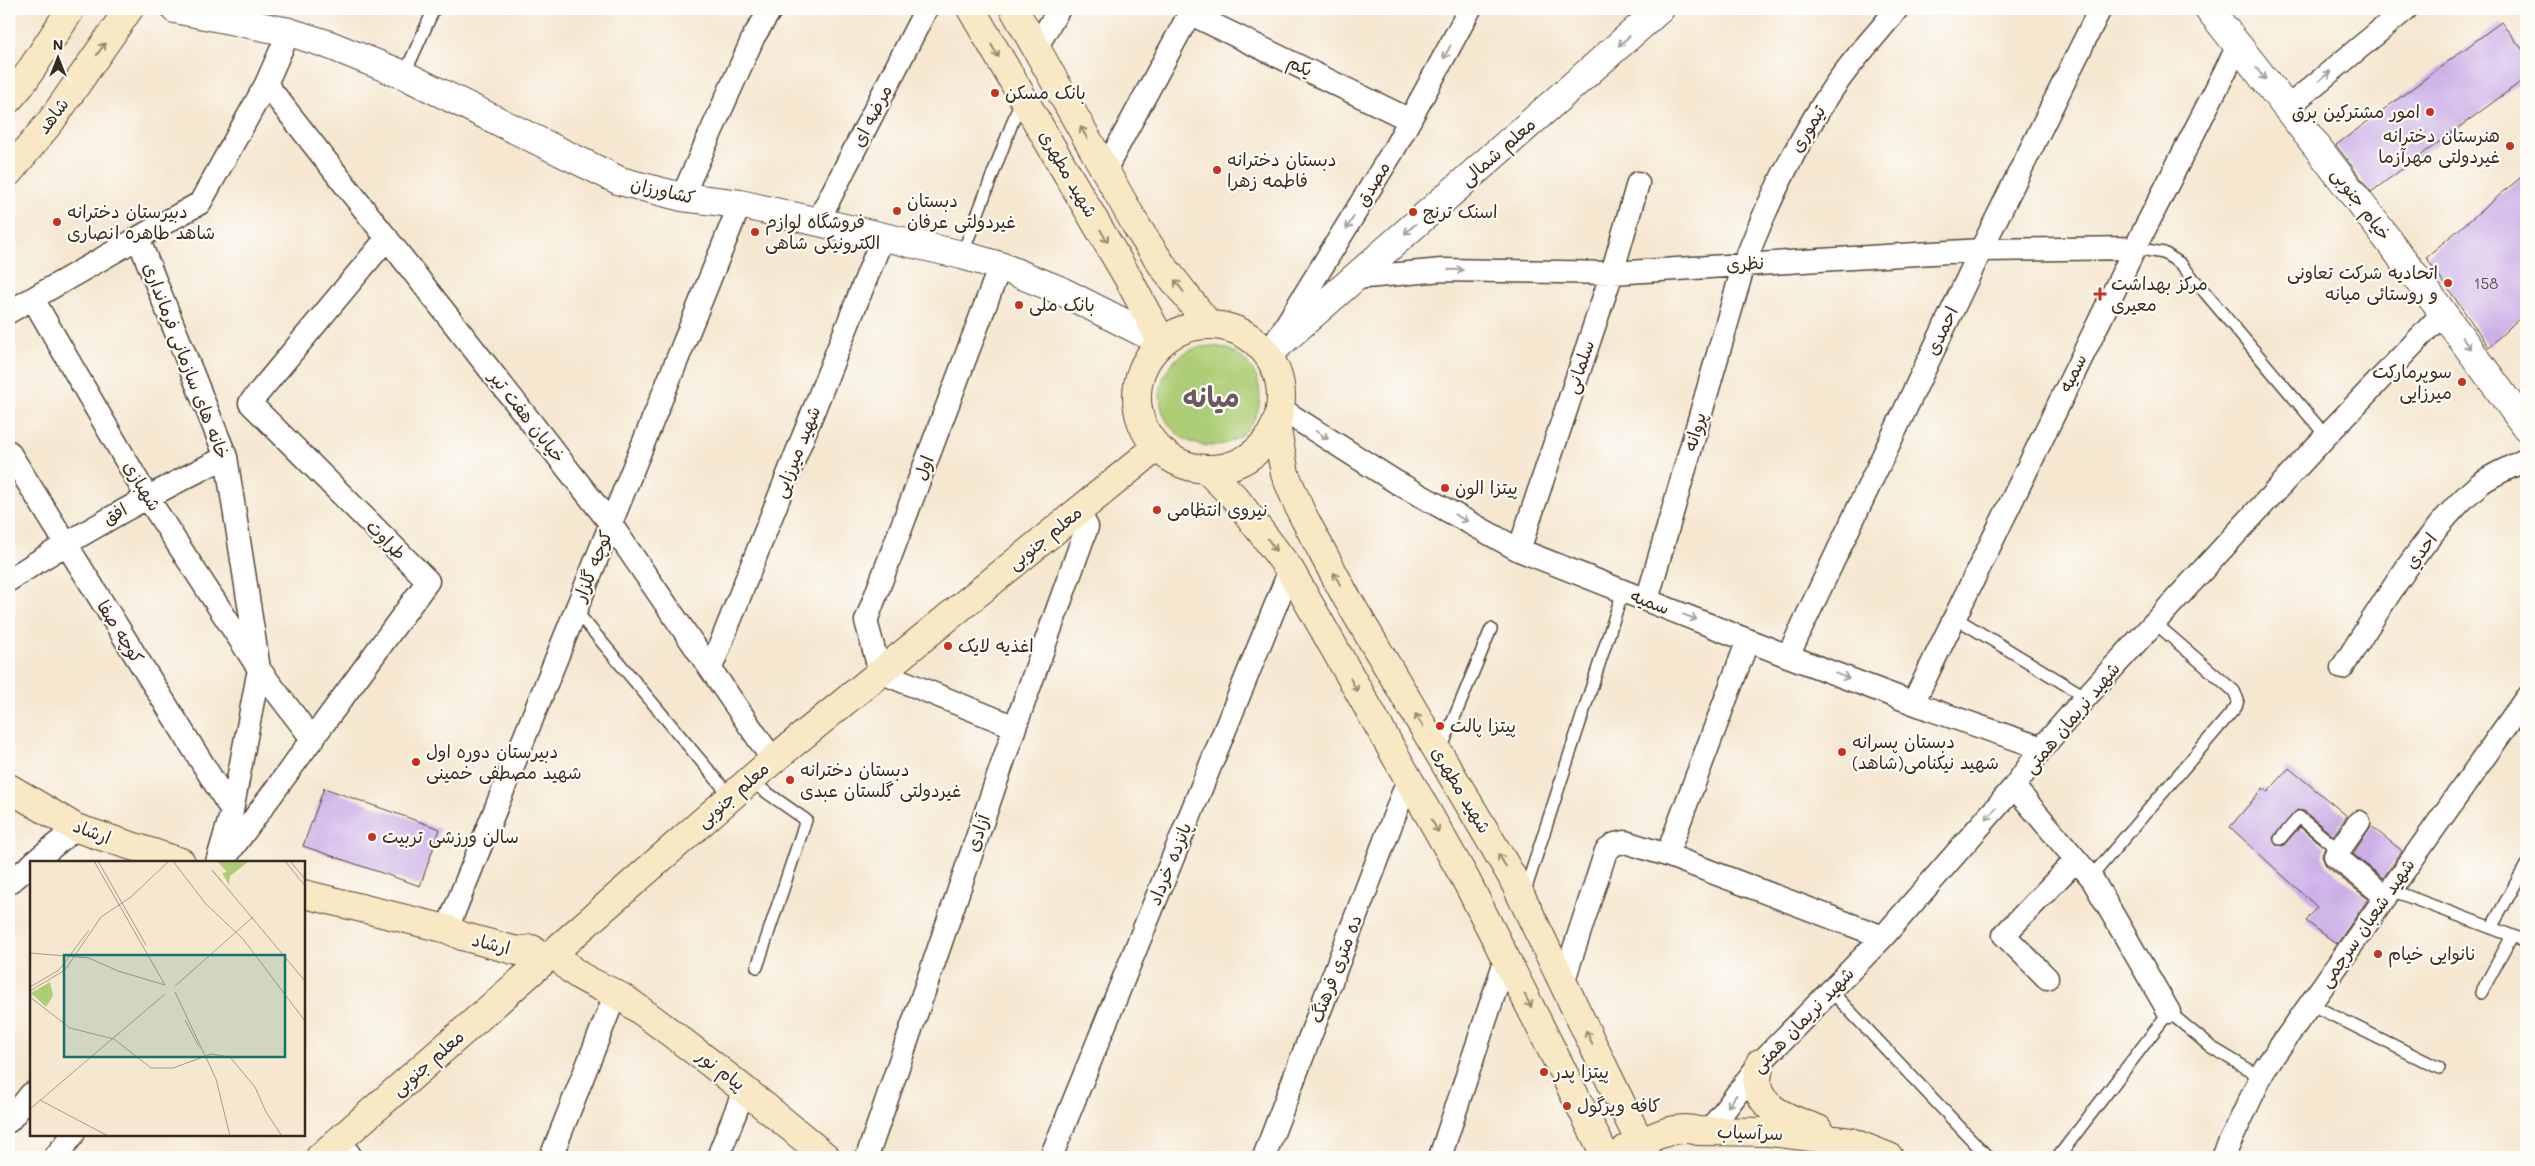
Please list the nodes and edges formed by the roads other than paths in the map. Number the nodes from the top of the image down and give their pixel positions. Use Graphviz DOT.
graph roads {
  1 [pos="72,9"];
  2 [pos="129,9"];
  3 [pos="175,9"];
  4 [pos="434,9"];
  5 [pos="771,9"];
  6 [pos="926,9"];
  7 [pos="971,9"];
  8 [pos="1014,9"];
  9 [pos="1059,9"];
  10 [pos="1470,9"];
  11 [pos="1660,9"];
  12 [pos="1897,9"];
  13 [pos="2100,9"];
  14 [pos="2209,9"];
  15 [pos="2406,9"];
  16 [pos="1190,11"];
  17 [pos="289,32"];
  18 [pos="2238,46"];
  19 [pos="1036,48"];
  20 [pos="404,75"];
  21 [pos="266,84"];
  22 [pos="1022,96"];
  23 [pos="9,99"];
  24 [pos="2288,107"];
  25 [pos="1410,120"];
  26 [pos="1105,170"];
  27 [pos="9,172"];
  28 [pos="1638,183"];
  29 [pos="682,197"];
  30 [pos="740,204"];
  31 [pos="817,223"];
  32 [pos="883,236"];
  33 [pos="138,238"];
  34 [pos="387,238"];
  35 [pos="2135,248"];
  36 [pos="1981,250"];
  37 [pos="962,254"];
  38 [pos="1744,264"];
  39 [pos="1000,266"];
  40 [pos="1612,273"];
  41 [pos="1355,278"];
  42 [pos="33,298"];
  43 [pos="9,312"];
  44 [pos="2444,312"];
  45 [pos="1209,325"];
  46 [pos="1162,342"];
  47 [pos="1268,354"];
  48 [pos="1278,416"];
  49 [pos="2526,428"];
  50 [pos="2326,436"];
  51 [pos="1157,447"];
  52 [pos="9,452"];
  53 [pos="226,457"];
  54 [pos="2526,459"];
  55 [pos="1206,469"];
  56 [pos="147,497"];
  57 [pos="1078,511"];
  58 [pos="610,523"];
  59 [pos="65,543"];
  60 [pos="1518,550"];
  61 [pos="1290,570"];
  62 [pos="9,580"];
  63 [pos="1623,591"];
  64 [pos="1646,600"];
  65 [pos="576,611"];
  66 [pos="1954,617"];
  67 [pos="2155,623"];
  68 [pos="1491,629"];
  69 [pos="1748,640"];
  70 [pos="1788,656"];
  71 [pos="711,668"];
  72 [pos="2342,668"];
  73 [pos="259,669"];
  74 [pos="880,672"];
  75 [pos="2086,697"];
  76 [pos="2526,698"];
  77 [pos="1913,702"];
  78 [pos="1015,727"];
  79 [pos="313,740"];
  80 [pos="2042,748"];
  81 [pos="1439,754"];
  82 [pos="773,760"];
  83 [pos="1408,780"];
  84 [pos="2014,787"];
  85 [pos="9,788"];
  86 [pos="740,789"];
  87 [pos="232,811"];
  88 [pos="2359,822"];
  89 [pos="76,828"];
  90 [pos="2280,839"];
  91 [pos="2340,850"];
  92 [pos="1667,855"];
  93 [pos="2076,860"];
  94 [pos="35,861"];
  95 [pos="178,861"];
  96 [pos="217,861"];
  97 [pos="223,861"];
  98 [pos="2526,865"];
  99 [pos="30,866"];
  100 [pos="2091,877"];
  101 [pos="9,883"];
  102 [pos="2388,893"];
  103 [pos="305,894"];
  104 [pos="1522,899"];
  105 [pos="2491,928"];
  106 [pos="449,929"];
  107 [pos="2512,936"];
  108 [pos="1883,937"];
  109 [pos="2526,941"];
  110 [pos="548,955"];
  111 [pos="1506,958"];
  112 [pos="757,967"];
  113 [pos="2047,978"];
  114 [pos="1563,983"];
  115 [pos="1830,990"];
  116 [pos="614,992"];
  117 [pos="2481,993"];
  118 [pos="2310,1004"];
  119 [pos="2169,1012"];
  120 [pos="1760,1063"];
  121 [pos="2439,1068"];
  122 [pos="2261,1077"];
  123 [pos="745,1088"];
  124 [pos="30,1095"];
  125 [pos="9,1121"];
  126 [pos="1704,1131"];
  127 [pos="72,1136"];
  128 [pos="1645,1147"];
  129 [pos="1848,1149"];
  130 [pos="337,1152"];
  131 [pos="55,1157"];
  132 [pos="551,1157"];
  133 [pos="718,1157"];
  134 [pos="826,1157"];
  135 [pos="867,1157"];
  136 [pos="1051,1157"];
  137 [pos="1264,1157"];
  138 [pos="1440,1157"];
  139 [pos="1607,1157"];
  140 [pos="1889,1157"];
  141 [pos="1988,1157"];
  142 [pos="2058,1157"];
  143 [pos="2223,1157"];
  1 -- 23 [label="main road"];
  27 -- 2 [label="main road, شاهد, one-way"];
  3 -- 17 [label="street, کشاورزان"];
  4 -- 20 [label="lane"];
  5 -- 29 [label="street"];
  6 -- 31 [label="street, مرضه ای"];
  7 -- 22 [label="main road, شهید مطهری, one-way"];
  8 -- 19 [label="main road, شهید مطهری"];
  9 -- 19 [label="street"];
  10 -- 25 [label="street, مصدق, one-way"];
  11 -- 41 [label="street, معلم شمالی, one-way"];
  12 -- 38 [label="street, تیموری"];
  13 -- 36 [label="street, احمدی"];
  14 -- 18 [label="street, خیام جنوبی"];
  24 -- 15 [label="street, one-way"];
  16 -- 25 [label="street, یکم"];
  16 -- 26 [label="street"];
  17 -- 20 [label="street, کشاورزان"];
  17 -- 21 [label="street"];
  18 -- 24 [label="street, خیام جنوبی, one-way"];
  18 -- 35 [label="street, سميه"];
  26 -- 19 [label="main road, شهید مطهری, one-way"];
  20 -- 29 [label="street, کشاورزان"];
  21 -- 33 [label="street"];
  21 -- 34 [label="street, خیابان هفت تیر"];
  22 -- 37 [label="lane"];
  22 -- 46 [label="main road, شهید مطهری, one-way"];
  24 -- 44 [label="street, خیام جنوبی"];
  25 -- 47 [label="street, مصدق, one-way"];
  45 -- 26 [label="main road, شهید مطهری, one-way"];
  28 -- 40 [label="street, سلمانی"];
  29 -- 30 [label="street, کشاورزان"];
  30 -- 31 [label="street, کشاورزان"];
  30 -- 58 [label="street, کوچه گلزار"];
  31 -- 32 [label="street, کشاورزان"];
  32 -- 37 [label="street, کشاورزان"];
  32 -- 71 [label="street, شهید میرزایی"];
  33 -- 42 [label="street"];
  33 -- 53 [label="street, خانه های سازمانی فرمانداری"];
  34 -- 58 [label="street, خیابان هفت تیر"];
  34 -- 79 [label="street, طراوت"];
  35 -- 36 [label="street, نظری"];
  35 -- 50 [label="lane"];
  35 -- 66 [label="street, سميه"];
  36 -- 38 [label="street, نظری"];
  36 -- 70 [label="street, احمدی"];
  37 -- 39 [label="street, کشاورزان"];
  38 -- 40 [label="street, نظری"];
  38 -- 64 [label="street, پروانه"];
  39 -- 46 [label="street, کشاورزان"];
  39 -- 74 [label="street, اول"];
  41 -- 40 [label="street, نظری, one-way"];
  40 -- 60 [label="street, سلمانی"];
  41 -- 47 [label="street, معلم شمالی"];
  42 -- 43 [label="street"];
  42 -- 56 [label="street, شهبازی"];
  44 -- 49 [label="street, خیام جنوبی, one-way"];
  44 -- 50 [label="street, شهید نریمان همتی"];
  45 -- 46 [label="main road"];
  45 -- 47 [label="main road"];
  46 -- 51 [label="main road"];
  47 -- 48 [label="main road"];
  48 -- 55 [label="main road"];
  48 -- 60 [label="street, سمیه, one-way"];
  81 -- 48 [label="main road, شهید مطهری, one-way"];
  50 -- 67 [label="street, شهید نریمان همتی"];
  51 -- 55 [label="main road"];
  51 -- 57 [label="main road, معلم جنوبی"];
  52 -- 59 [label="street, کوچه صفا"];
  53 -- 56 [label="street, افق"];
  53 -- 73 [label="street, خانه های سازمانی فرمانداری"];
  54 -- 72 [label="street, احدي"];
  55 -- 61 [label="main road, one-way"];
  56 -- 59 [label="street, افق"];
  56 -- 73 [label="street, شهبازی"];
  57 -- 74 [label="main road, معلم جنوبی"];
  57 -- 78 [label="street, آزادی"];
  58 -- 65 [label="street, کوچه گلزار"];
  58 -- 71 [label="street, خیابان هفت تیر"];
  59 -- 62 [label="street, افق"];
  59 -- 87 [label="street, کوچه صفا"];
  60 -- 63 [label="street, سمیه"];
  61 -- 83 [label="main road, one-way"];
  61 -- 136 [label="street, پانزده خرداد"];
  63 -- 64 [label="street, سمیه"];
  63 -- 104 [label="lane"];
  64 -- 69 [label="street, سمیه, one-way"];
  65 -- 86 [label="lane"];
  65 -- 106 [label="street, کوچه گلزار"];
  66 -- 75 [label="lane"];
  66 -- 77 [label="street, سميه"];
  67 -- 75 [label="street, شهید نریمان همتی"];
  67 -- 100 [label="lane"];
  68 -- 81 [label="lane"];
  69 -- 70 [label="street, سمیه"];
  69 -- 92 [label="street"];
  70 -- 77 [label="street, سمیه, one-way"];
  71 -- 82 [label="street, خیابان هفت تیر"];
  73 -- 79 [label="street, شهبازی"];
  73 -- 87 [label="street, خانه های سازمانی فرمانداری"];
  74 -- 78 [label="street"];
  74 -- 82 [label="main road, معلم جنوبی"];
  75 -- 80 [label="street, شهید نریمان همتی"];
  76 -- 102 [label="street, شهید شعبان سرچمی"];
  77 -- 80 [label="street, سمیه"];
  78 -- 135 [label="street, آزادی"];
  79 -- 97 [label="street, طراوت"];
  80 -- 84 [label="street, شهید نریمان همتی"];
  104 -- 81 [label="main road, شهید مطهری, one-way"];
  82 -- 86 [label="main road, معلم جنوبی"];
  83 -- 111 [label="main road, one-way"];
  83 -- 137 [label="street, ده متری فرهنگ"];
  84 -- 93 [label="street"];
  84 -- 108 [label="street, شهید نریمان همتی, one-way"];
  85 -- 89 [label="main road, ارشاد"];
  86 -- 110 [label="main road, معلم جنوبی"];
  86 -- 112 [label="lane"];
  87 -- 96 [label="street, خانه های سازمانی فرمانداری"];
  88 -- 91 [label="street"];
  89 -- 94 [label="street"];
  89 -- 95 [label="main road, ارشاد"];
  90 -- 91 [label="lane"];
  91 -- 102 [label="street"];
  92 -- 108 [label="street"];
  92 -- 114 [label="street"];
  93 -- 100 [label="street"];
  93 -- 113 [label="street"];
  98 -- 105 [label="lane"];
  99 -- 101 [label="street"];
  100 -- 119 [label="street"];
  102 -- 105 [label="lane"];
  102 -- 118 [label="street, شهید شعبان سرچمی"];
  103 -- 106 [label="main road, ارشاد"];
  104 -- 114 [label="main road, شهید مطهری"];
  105 -- 107 [label="lane"];
  106 -- 110 [label="main road, ارشاد"];
  107 -- 109 [label="lane"];
  107 -- 117 [label="lane"];
  108 -- 115 [label="street, شهید نریمان همتی"];
  110 -- 116 [label="main road, پیام نور"];
  110 -- 130 [label="main road, معلم جنوبی"];
  111 -- 138 [label="street"];
  111 -- 139 [label="main road, one-way"];
  128 -- 114 [label="main road, شهید مطهری, one-way"];
  115 -- 120 [label="street, شهید نریمان همتی"];
  115 -- 141 [label="lane"];
  116 -- 123 [label="main road, پیام نور"];
  116 -- 132 [label="street"];
  118 -- 121 [label="lane"];
  118 -- 122 [label="street, شهید شعبان سرچمی"];
  119 -- 122 [label="lane"];
  119 -- 142 [label="lane"];
  120 -- 126 [label="street, شهید نریمان همتی, one-way"];
  120 -- 129 [label="main road"];
  122 -- 143 [label="street, شهید شعبان سرچمی"];
  123 -- 133 [label="street"];
  123 -- 134 [label="main road, پیام نور"];
  124 -- 125 [label="street"];
  126 -- 128 [label="main road, سرآسیاب"];
  126 -- 129 [label="main road, سرآسیاب"];
  127 -- 131 [label="street"];
  128 -- 139 [label="main road, سرآسیاب"];
  129 -- 140 [label="main road, سرآسیاب"];
}
